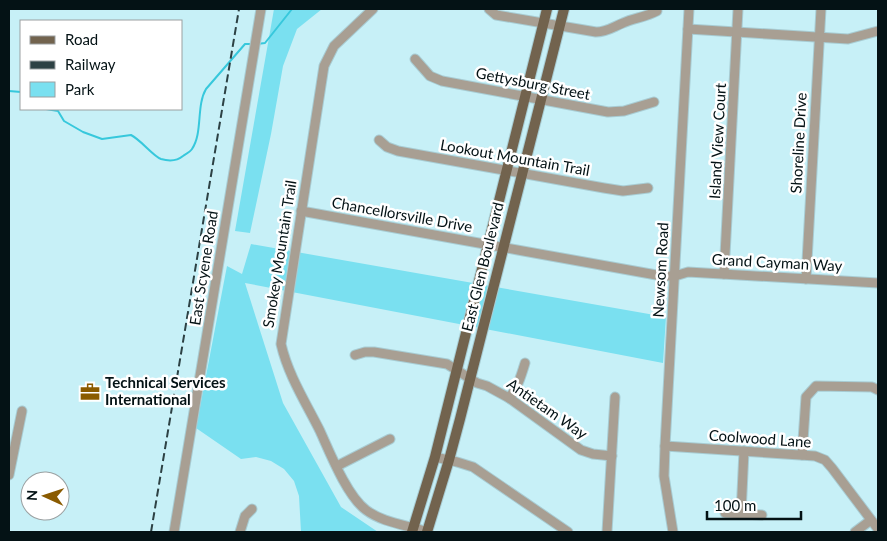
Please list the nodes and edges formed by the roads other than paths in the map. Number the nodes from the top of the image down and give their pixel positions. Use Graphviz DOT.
graph roads {
  1 [pos="373,9"];
  2 [pos="489,9"];
  3 [pos="548,9"];
  4 [pos="564,9"];
  5 [pos="689,9"];
  6 [pos="738,9"];
  7 [pos="821,9"];
  8 [pos="657,11"];
  9 [pos="261,12"];
  10 [pos="544,22"];
  11 [pos="560,25"];
  12 [pos="688,29"];
  13 [pos="878,31"];
  14 [pos="737,33"];
  15 [pos="819,38"];
  16 [pos="415,59"];
  17 [pos="525,96"];
  18 [pos="541,99"];
  19 [pos="654,102"];
  20 [pos="379,140"];
  21 [pos="506,170"];
  22 [pos="522,173"];
  23 [pos="648,188"];
  24 [pos="301,212"];
  25 [pos="488,245"];
  26 [pos="504,247"];
  27 [pos="724,274"];
  28 [pos="675,276"];
  29 [pos="806,279"];
  30 [pos="878,283"];
  31 [pos="355,355"];
  32 [pos="525,363"];
  33 [pos="456,369"];
  34 [pos="471,379"];
  35 [pos="878,390"];
  36 [pos="615,397"];
  37 [pos="509,398"];
  38 [pos="22,411"];
  39 [pos="390,439"];
  40 [pos="665,446"];
  41 [pos="744,451"];
  42 [pos="802,455"];
  43 [pos="612,456"];
  44 [pos="435,457"];
  45 [pos="450,460"];
  46 [pos="336,466"];
  47 [pos="9,475"];
  48 [pos="252,509"];
  49 [pos="725,514"];
  50 [pos="741,514"];
  51 [pos="762,515"];
  52 [pos="871,520"];
  53 [pos="878,529"];
  54 [pos="413,530"];
  55 [pos="174,532"];
  56 [pos="240,532"];
  57 [pos="427,532"];
  58 [pos="568,532"];
  59 [pos="607,532"];
  60 [pos="673,532"];
  61 [pos="855,532"];
  1 -- 24 [label="street, Smokey Mountain Trail"];
  2 -- 10 [label="street"];
  3 -- 10 [label="main road, East Glen Boulevard"];
  4 -- 11 [label="main road, East Glen Boulevard"];
  5 -- 12 [label="street, Newsom Road"];
  6 -- 14 [label="street, Island View Court"];
  7 -- 15 [label="street, Shoreline Drive"];
  8 -- 11 [label="street"];
  9 -- 55 [label="street, East Scyene Road"];
  10 -- 11 [label="street"];
  10 -- 17 [label="main road, East Glen Boulevard"];
  11 -- 18 [label="main road, East Glen Boulevard"];
  12 -- 14 [label="street"];
  12 -- 28 [label="street, Newsom Road"];
  13 -- 15 [label="street"];
  14 -- 15 [label="street"];
  14 -- 27 [label="street, Island View Court"];
  15 -- 29 [label="street, Shoreline Drive"];
  16 -- 17 [label="street, Gettysburg Street"];
  17 -- 18 [label="street, Gettysburg Street"];
  17 -- 21 [label="main road, East Glen Boulevard"];
  18 -- 19 [label="street, Gettysburg Street"];
  18 -- 22 [label="main road, East Glen Boulevard"];
  20 -- 21 [label="street, Lookout Mountain Trail"];
  21 -- 22 [label="street, Lookout Mountain Trail"];
  21 -- 25 [label="main road, East Glen Boulevard"];
  22 -- 23 [label="street, Lookout Mountain Trail"];
  22 -- 26 [label="main road, East Glen Boulevard"];
  24 -- 25 [label="street, Chancellorsville Drive"];
  24 -- 46 [label="street, Smokey Mountain Trail"];
  25 -- 26 [label="street, Chancellorsville Drive"];
  25 -- 33 [label="main road, East Glen Boulevard"];
  26 -- 28 [label="street, Chancellorsville Drive"];
  26 -- 34 [label="main road, East Glen Boulevard"];
  27 -- 28 [label="street, Grand Cayman Way"];
  27 -- 29 [label="street, Grand Cayman Way"];
  28 -- 40 [label="street, Newsom Road"];
  29 -- 30 [label="street, Grand Cayman Way"];
  31 -- 33 [label="street, Antietam Way"];
  32 -- 37 [label="street"];
  33 -- 34 [label="street, Antietam Way"];
  33 -- 44 [label="main road, East Glen Boulevard"];
  34 -- 37 [label="street, Antietam Way"];
  34 -- 45 [label="main road, East Glen Boulevard"];
  35 -- 42 [label="street"];
  36 -- 43 [label="street"];
  37 -- 43 [label="street, Antietam Way"];
  38 -- 47 [label="street"];
  39 -- 46 [label="street"];
  40 -- 41 [label="street, Coolwood Lane"];
  40 -- 60 [label="street, Newsom Road"];
  41 -- 42 [label="street, Coolwood Lane"];
  41 -- 50 [label="street"];
  42 -- 52 [label="street, Coolwood Lane"];
  43 -- 59 [label="street"];
  44 -- 45 [label="street"];
  44 -- 54 [label="main road, East Glen Boulevard"];
  45 -- 57 [label="main road, East Glen Boulevard"];
  45 -- 58 [label="street"];
  46 -- 54 [label="street, Smokey Mountain Trail"];
  48 -- 56 [label="street"];
  49 -- 50 [label="street"];
  50 -- 51 [label="street"];
  52 -- 53 [label="street, Coolwood Lane"];
  52 -- 61 [label="street"];
  54 -- 57 [label="street, Smokey Mountain Trail"];
}
